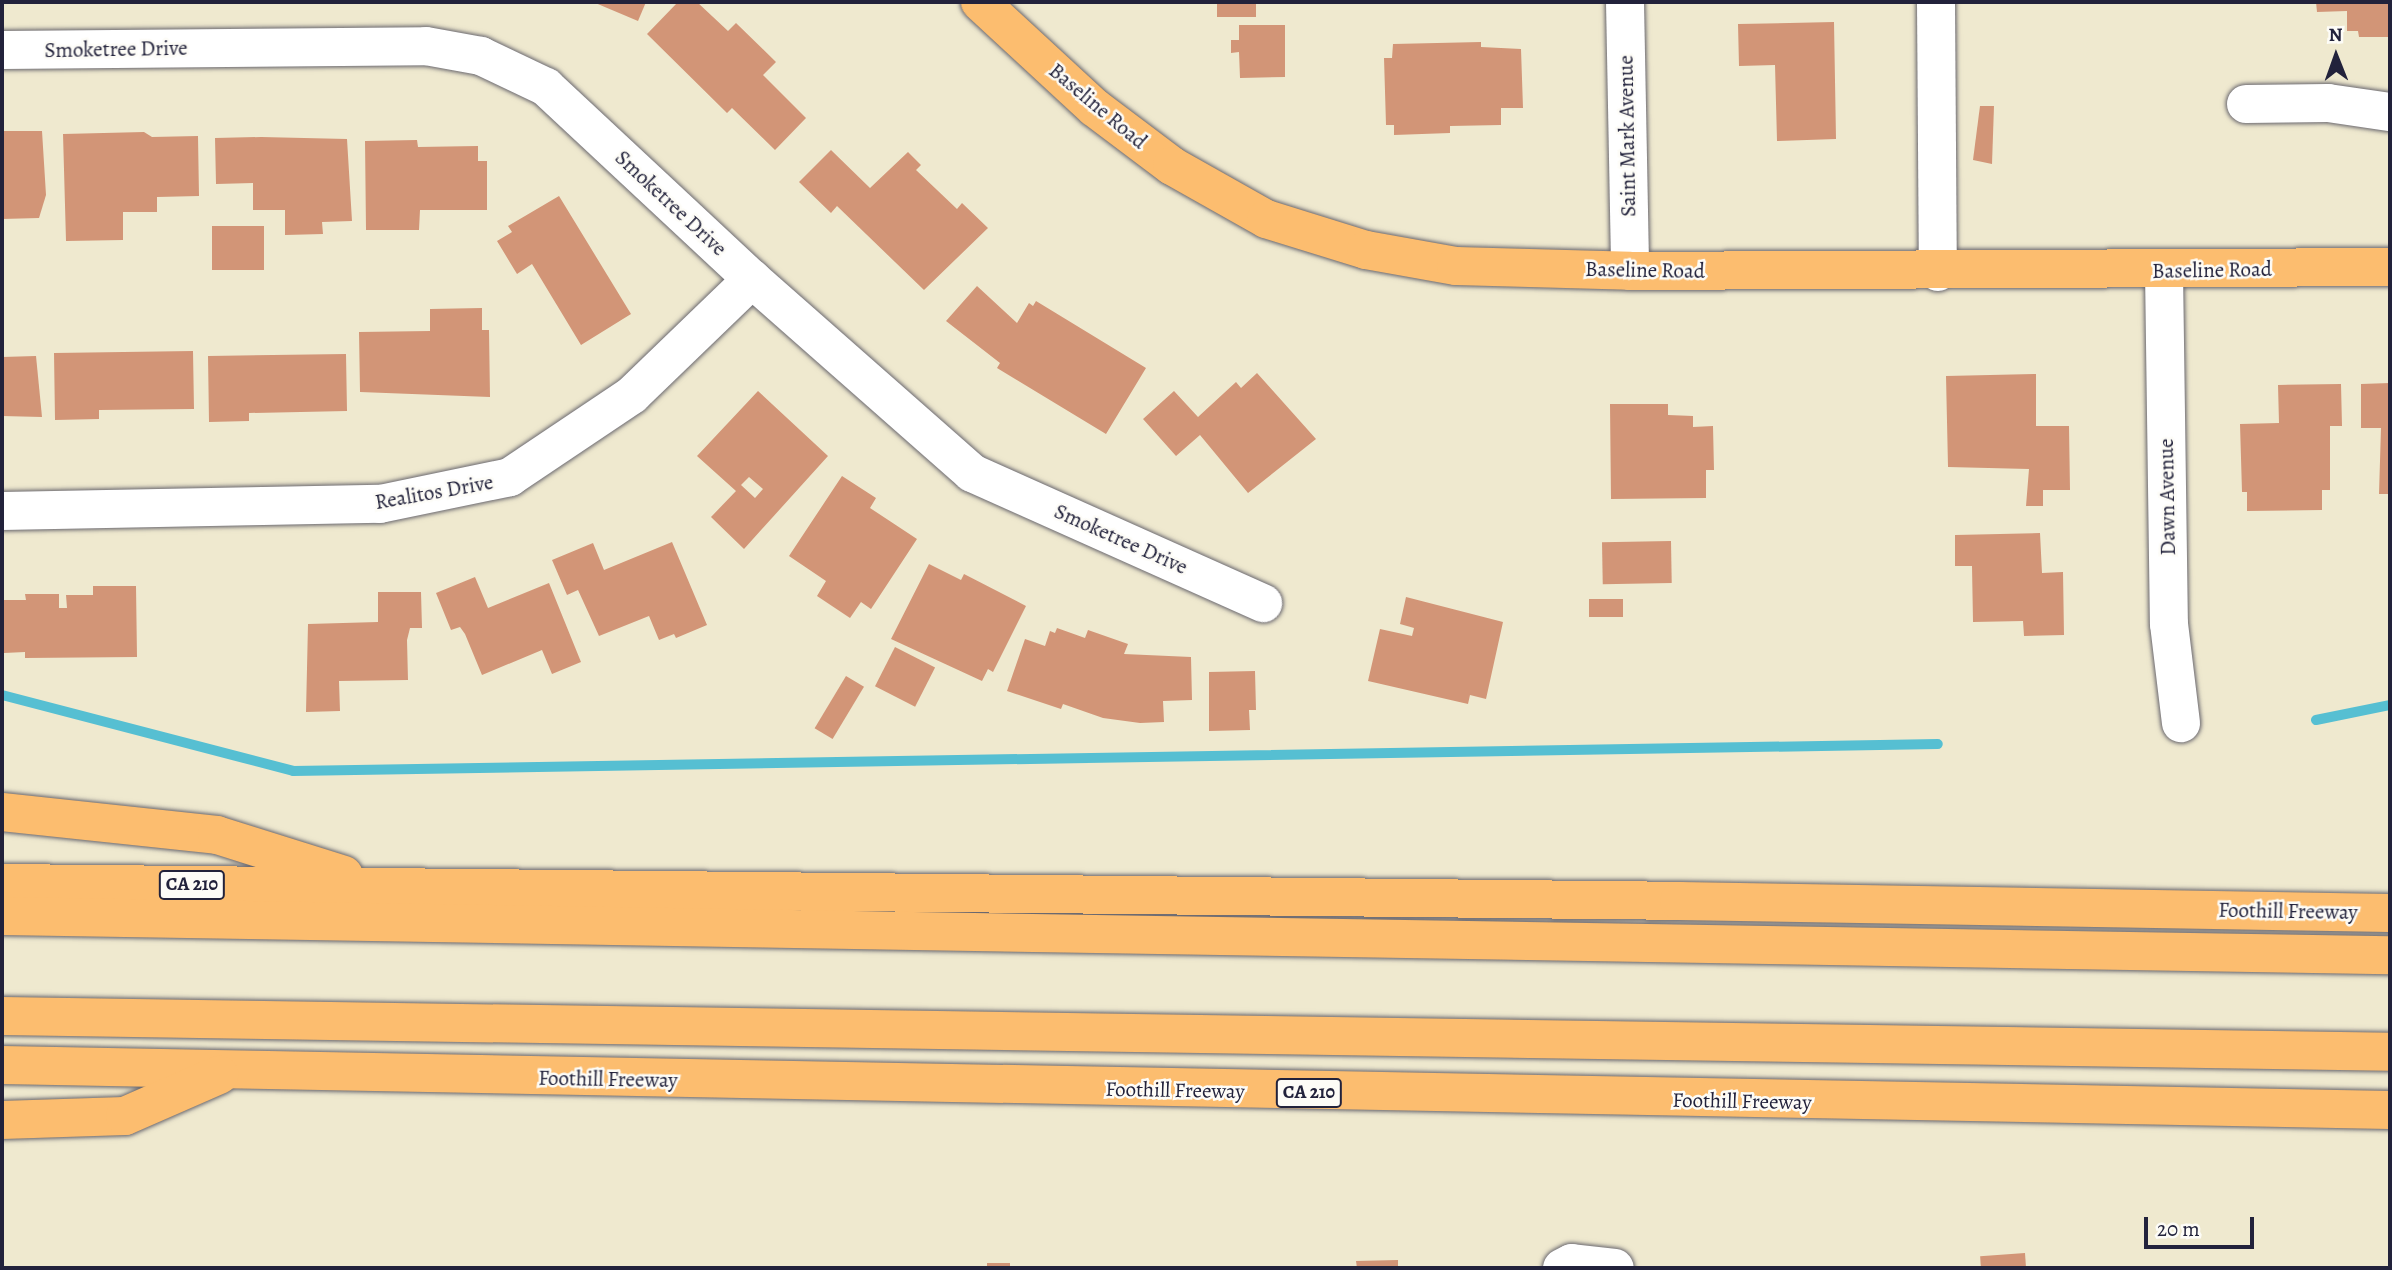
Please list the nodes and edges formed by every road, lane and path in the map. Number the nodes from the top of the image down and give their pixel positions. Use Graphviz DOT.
graph roads {
  1 [pos="980,2"];
  2 [pos="1625,2"];
  3 [pos="1936,2"];
  4 [pos="2,50"];
  5 [pos="2245,104"];
  6 [pos="2390,111"];
  7 [pos="2390,267"];
  8 [pos="1630,271"];
  9 [pos="2164,271"];
  10 [pos="1938,272"];
  11 [pos="752,279"];
  12 [pos="2,511"];
  13 [pos="1263,603"];
  14 [pos="2181,723"];
  15 [pos="2,812"];
  16 [pos="2,883"];
  17 [pos="383,887"];
  18 [pos="2390,913"];
  19 [pos="2,916"];
  20 [pos="2390,955"];
  21 [pos="2,1016"];
  22 [pos="2390,1052"];
  23 [pos="2,1065"];
  24 [pos="229,1071"];
  25 [pos="2390,1111"];
  26 [pos="2,1120"];
  27 [pos="1562,1268"];
  28 [pos="1615,1268"];
  1 -- 8 [label="main road, Baseline Road"];
  2 -- 8 [label="street, Saint Mark Avenue"];
  3 -- 10 [label="street"];
  4 -- 11 [label="street, Smoketree Drive"];
  5 -- 6 [label="street"];
  7 -- 9 [label="main road, Baseline Road"];
  8 -- 10 [label="main road, Baseline Road"];
  9 -- 10 [label="main road, Baseline Road"];
  9 -- 14 [label="street, Dawn Avenue"];
  11 -- 12 [label="street, Realitos Drive"];
  11 -- 13 [label="street, Smoketree Drive"];
  15 -- 17 [label="main road"];
  16 -- 17 [label="main road, Foothill Freeway / CA 210"];
  17 -- 18 [label="main road, Foothill Freeway / CA 210"];
  19 -- 20 [label="main road"];
  21 -- 22 [label="main road"];
  23 -- 24 [label="main road, Foothill Freeway / CA 210"];
  24 -- 25 [label="main road, Foothill Freeway / CA 210"];
  24 -- 26 [label="main road"];
  27 -- 28 [label="street"];
}
